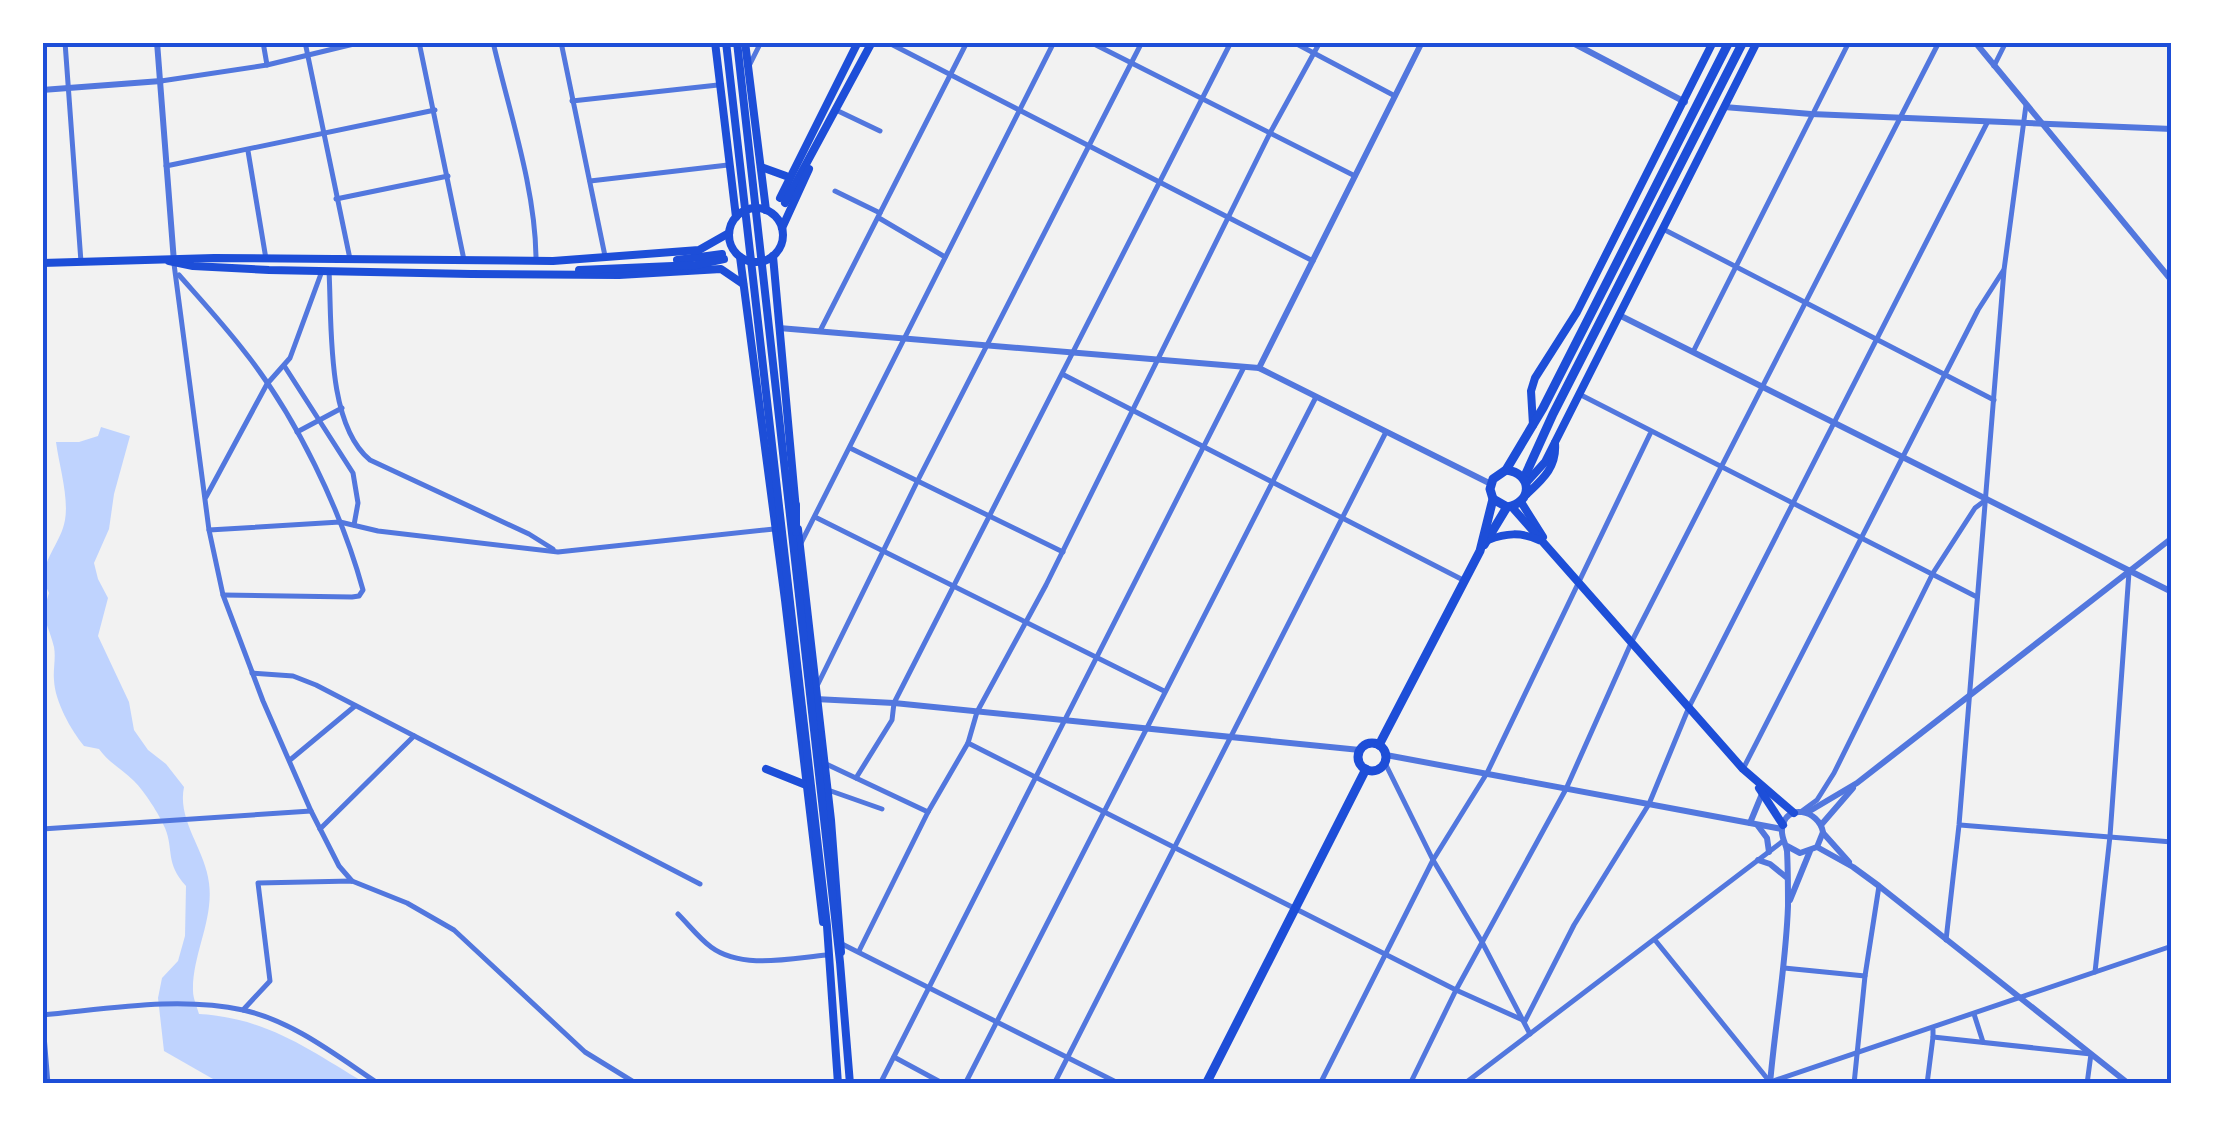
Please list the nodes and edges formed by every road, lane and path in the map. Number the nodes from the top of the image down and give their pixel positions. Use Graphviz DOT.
graph roads {
  1 [pos="65,42"];
  2 [pos="157,42"];
  3 [pos="262,42"];
  4 [pos="305,42"];
  5 [pos="362,42"];
  6 [pos="419,42"];
  7 [pos="493,42"];
  8 [pos="561,42"];
  9 [pos="714,42"];
  10 [pos="726,42"];
  11 [pos="741,42"];
  12 [pos="761,42"];
  13 [pos="858,42"];
  14 [pos="872,42"];
  15 [pos="887,42"];
  16 [pos="966,42"];
  17 [pos="1054,42"];
  18 [pos="1090,42"];
  19 [pos="1142,42"];
  20 [pos="1231,42"];
  21 [pos="1293,42"];
  22 [pos="1320,42"];
  23 [pos="1422,42"];
  24 [pos="1571,42"];
  25 [pos="1713,42"];
  26 [pos="1729,42"];
  27 [pos="1742,42"];
  28 [pos="1757,42"];
  29 [pos="1849,42"];
  30 [pos="1940,42"];
  31 [pos="1974,42"];
  32 [pos="2006,42"];
  33 [pos="1583,45"];
  34 [pos="1314,54"];
  35 [pos="308,55"];
  36 [pos="1132,64"];
  37 [pos="268,65"];
  38 [pos="1994,66"];
  39 [pos="747,71"];
  40 [pos="949,76"];
  41 [pos="161,81"];
  42 [pos="718,86"];
  43 [pos="68,88"];
  44 [pos="42,90"];
  45 [pos="1395,96"];
  46 [pos="1202,98"];
  47 [pos="572,101"];
  48 [pos="1685,102"];
  49 [pos="2026,104"];
  50 [pos="1724,107"];
  51 [pos="435,110"];
  52 [pos="836,110"];
  53 [pos="1020,110"];
  54 [pos="1811,114"];
  55 [pos="819,118"];
  56 [pos="1900,118"];
  57 [pos="1987,123"];
  58 [pos="2041,123"];
  59 [pos="2024,124"];
  60 [pos="827,128"];
  61 [pos="2172,129"];
  62 [pos="880,131"];
  63 [pos="1270,133"];
  64 [pos="322,135"];
  65 [pos="743,140"];
  66 [pos="1091,146"];
  67 [pos="248,151"];
  68 [pos="728,165"];
  69 [pos="166,166"];
  70 [pos="761,167"];
  71 [pos="448,176"];
  72 [pos="786,176"];
  73 [pos="1355,176"];
  74 [pos="590,182"];
  75 [pos="1160,183"];
  76 [pos="835,191"];
  77 [pos="336,199"];
  78 [pos="767,211"];
  79 [pos="879,216"];
  80 [pos="736,217"];
  81 [pos="1229,218"];
  82 [pos="782,228"];
  83 [pos="1664,229"];
  84 [pos="729,233"];
  85 [pos="606,256"];
  86 [pos="773,256"];
  87 [pos="740,257"];
  88 [pos="946,257"];
  89 [pos="266,258"];
  90 [pos="350,260"];
  91 [pos="464,260"];
  92 [pos="536,260"];
  93 [pos="554,260"];
  94 [pos="722,261"];
  95 [pos="1313,261"];
  96 [pos="81,262"];
  97 [pos="42,263"];
  98 [pos="174,264"];
  99 [pos="1736,266"];
  100 [pos="2004,270"];
  101 [pos="326,271"];
  102 [pos="2172,281"];
  103 [pos="742,284"];
  104 [pos="1806,305"];
  105 [pos="1618,314"];
  106 [pos="779,328"];
  107 [pos="820,332"];
  108 [pos="906,339"];
  109 [pos="1876,340"];
  110 [pos="764,345"];
  111 [pos="988,347"];
  112 [pos="1694,350"];
  113 [pos="1074,353"];
  114 [pos="1158,360"];
  115 [pos="284,367"];
  116 [pos="1244,367"];
  117 [pos="1259,368"];
  118 [pos="1064,375"];
  119 [pos="1945,375"];
  120 [pos="268,384"];
  121 [pos="1764,386"];
  122 [pos="1578,394"];
  123 [pos="1316,397"];
  124 [pos="1994,400"];
  125 [pos="342,408"];
  126 [pos="1132,411"];
  127 [pos="320,419"];
  128 [pos="1834,421"];
  129 [pos="1533,425"];
  130 [pos="296,432"];
  131 [pos="1386,432"];
  132 [pos="1650,434"];
  133 [pos="1202,446"];
  134 [pos="850,448"];
  135 [pos="1905,456"];
  136 [pos="1722,468"];
  137 [pos="1506,470"];
  138 [pos="918,480"];
  139 [pos="1272,482"];
  140 [pos="1491,484"];
  141 [pos="1520,495"];
  142 [pos="1494,499"];
  143 [pos="1987,499"];
  144 [pos="205,500"];
  145 [pos="1794,504"];
  146 [pos="796,505"];
  147 [pos="816,517"];
  148 [pos="990,517"];
  149 [pos="1342,518"];
  150 [pos="340,522"];
  151 [pos="354,524"];
  152 [pos="774,529"];
  153 [pos="209,530"];
  154 [pos="1863,538"];
  155 [pos="2172,538"];
  156 [pos="1488,540"];
  157 [pos="800,546"];
  158 [pos="1547,546"];
  159 [pos="885,550"];
  160 [pos="1480,551"];
  161 [pos="558,552"];
  162 [pos="1063,552"];
  163 [pos="795,566"];
  164 [pos="2130,571"];
  165 [pos="1933,573"];
  166 [pos="1578,579"];
  167 [pos="1465,581"];
  168 [pos="954,586"];
  169 [pos="2172,592"];
  170 [pos="222,595"];
  171 [pos="1977,597"];
  172 [pos="786,600"];
  173 [pos="1027,622"];
  174 [pos="1632,641"];
  175 [pos="1095,656"];
  176 [pos="802,663"];
  177 [pos="252,674"];
  178 [pos="1164,691"];
  179 [pos="1969,693"];
  180 [pos="815,695"];
  181 [pos="894,703"];
  182 [pos="356,706"];
  183 [pos="1689,707"];
  184 [pos="977,712"];
  185 [pos="1064,722"];
  186 [pos="1146,728"];
  187 [pos="414,736"];
  188 [pos="1230,736"];
  189 [pos="968,742"];
  190 [pos="1379,745"];
  191 [pos="1360,750"];
  192 [pos="1386,759"];
  193 [pos="290,760"];
  194 [pos="824,763"];
  195 [pos="1366,769"];
  196 [pos="1743,769"];
  197 [pos="766,770"];
  198 [pos="1487,773"];
  199 [pos="1035,776"];
  200 [pos="856,778"];
  201 [pos="1754,780"];
  202 [pos="1857,783"];
  203 [pos="806,785"];
  204 [pos="1566,789"];
  205 [pos="827,790"];
  206 [pos="1762,794"];
  207 [pos="1649,804"];
  208 [pos="882,809"];
  209 [pos="311,811"];
  210 [pos="1104,811"];
  211 [pos="928,812"];
  212 [pos="1801,812"];
  213 [pos="1753,824"];
  214 [pos="1960,825"];
  215 [pos="1782,827"];
  216 [pos="42,829"];
  217 [pos="320,829"];
  218 [pos="1822,829"];
  219 [pos="2110,836"];
  220 [pos="2172,842"];
  221 [pos="1785,844"];
  222 [pos="1174,846"];
  223 [pos="1813,849"];
  224 [pos="1769,852"];
  225 [pos="1433,860"];
  226 [pos="1758,860"];
  227 [pos="1853,867"];
  228 [pos="1786,877"];
  229 [pos="352,881"];
  230 [pos="700,884"];
  231 [pos="1879,886"];
  232 [pos="1788,905"];
  233 [pos="1295,908"];
  234 [pos="678,914"];
  235 [pos="1655,940"];
  236 [pos="1946,940"];
  237 [pos="1482,942"];
  238 [pos="842,944"];
  239 [pos="2172,946"];
  240 [pos="859,951"];
  241 [pos="1387,953"];
  242 [pos="832,960"];
  243 [pos="1781,967"];
  244 [pos="2094,972"];
  245 [pos="1865,976"];
  246 [pos="928,986"];
  247 [pos="1456,990"];
  248 [pos="2020,998"];
  249 [pos="242,1010"];
  250 [pos="43,1014"];
  251 [pos="1974,1014"];
  252 [pos="996,1021"];
  253 [pos="1526,1021"];
  254 [pos="1933,1033"];
  255 [pos="1530,1034"];
  256 [pos="1984,1042"];
  257 [pos="1857,1054"];
  258 [pos="2091,1054"];
  259 [pos="1068,1056"];
  260 [pos="893,1057"];
  261 [pos="1770,1083"];
  262 [pos="48,1084"];
  263 [pos="379,1084"];
  264 [pos="637,1084"];
  265 [pos="838,1084"];
  266 [pos="850,1084"];
  267 [pos="880,1084"];
  268 [pos="944,1084"];
  269 [pos="965,1084"];
  270 [pos="1054,1084"];
  271 [pos="1120,1084"];
  272 [pos="1206,1084"];
  273 [pos="1320,1084"];
  274 [pos="1410,1084"];
  275 [pos="1464,1084"];
  276 [pos="1854,1084"];
  277 [pos="1927,1084"];
  278 [pos="2087,1084"];
  279 [pos="2129,1084"];
  1 -- 43 [label="street"];
  2 -- 41 [label="street"];
  3 -- 37 [label="street"];
  4 -- 35 [label="street"];
  5 -- 35 [label="street"];
  6 -- 51 [label="street"];
  7 -- 92 [label="street"];
  8 -- 47 [label="street"];
  9 -- 42 [label="main road"];
  10 -- 65 [label="main road"];
  11 -- 39 [label="main road"];
  11 -- 65 [label="main road"];
  12 -- 39 [label="street"];
  13 -- 55 [label="main road"];
  14 -- 52 [label="main road"];
  15 -- 40 [label="street"];
  16 -- 40 [label="street"];
  17 -- 53 [label="street"];
  18 -- 36 [label="street"];
  19 -- 36 [label="street"];
  20 -- 46 [label="street"];
  21 -- 34 [label="street"];
  22 -- 34 [label="street"];
  23 -- 45 [label="street"];
  24 -- 33 [label="street"];
  25 -- 48 [label="main road"];
  26 -- 129 [label="highway"];
  27 -- 141 [label="highway"];
  28 -- 50 [label="main road"];
  29 -- 54 [label="street"];
  30 -- 56 [label="street"];
  31 -- 38 [label="street"];
  32 -- 38 [label="street"];
  33 -- 48 [label="street"];
  34 -- 45 [label="street"];
  34 -- 63 [label="street"];
  35 -- 37 [label="street"];
  35 -- 64 [label="street"];
  36 -- 46 [label="street"];
  36 -- 66 [label="street"];
  37 -- 41 [label="street"];
  38 -- 49 [label="street"];
  39 -- 70 [label="main road"];
  40 -- 53 [label="street"];
  40 -- 79 [label="street"];
  41 -- 43 [label="street"];
  41 -- 69 [label="street"];
  42 -- 47 [label="street"];
  42 -- 68 [label="main road"];
  43 -- 44 [label="street"];
  43 -- 96 [label="street"];
  45 -- 73 [label="street"];
  46 -- 63 [label="street"];
  46 -- 75 [label="street"];
  47 -- 74 [label="street"];
  48 -- 129 [label="main road"];
  49 -- 58 [label="street"];
  49 -- 59 [label="street"];
  50 -- 54 [label="street"];
  50 -- 83 [label="main road"];
  51 -- 64 [label="street"];
  51 -- 71 [label="street"];
  52 -- 60 [label="main road"];
  52 -- 62 [label="street"];
  53 -- 66 [label="street"];
  53 -- 88 [label="street"];
  54 -- 56 [label="street"];
  54 -- 99 [label="street"];
  55 -- 60 [label="main road"];
  55 -- 72 [label="main road"];
  56 -- 57 [label="street"];
  56 -- 104 [label="street"];
  57 -- 59 [label="street"];
  57 -- 109 [label="street"];
  58 -- 59 [label="street"];
  58 -- 61 [label="street"];
  58 -- 102 [label="street"];
  59 -- 100 [label="street"];
  60 -- 82 [label="main road"];
  63 -- 73 [label="street"];
  63 -- 81 [label="street"];
  64 -- 67 [label="street"];
  64 -- 77 [label="street"];
  65 -- 110 [label="main road"];
  66 -- 75 [label="street"];
  66 -- 111 [label="street"];
  67 -- 69 [label="street"];
  67 -- 89 [label="street"];
  68 -- 74 [label="street"];
  68 -- 80 [label="main road"];
  69 -- 98 [label="street"];
  70 -- 72 [label="main road"];
  70 -- 78 [label="main road"];
  71 -- 77 [label="street"];
  71 -- 91 [label="street"];
  72 -- 78 [label="main road"];
  73 -- 95 [label="street"];
  74 -- 85 [label="street"];
  75 -- 81 [label="street"];
  75 -- 113 [label="street"];
  76 -- 79 [label="street"];
  77 -- 90 [label="street"];
  78 -- 80 [label="main road"];
  78 -- 82 [label="main road"];
  79 -- 88 [label="street"];
  79 -- 107 [label="street"];
  80 -- 84 [label="main road"];
  81 -- 95 [label="street"];
  81 -- 114 [label="street"];
  82 -- 86 [label="main road"];
  83 -- 99 [label="street"];
  83 -- 105 [label="main road"];
  84 -- 85 [label="main road"];
  84 -- 87 [label="main road"];
  85 -- 93 [label="main road"];
  86 -- 87 [label="main road"];
  86 -- 106 [label="main road"];
  87 -- 94 [label="main road"];
  87 -- 103 [label="main road"];
  88 -- 108 [label="street"];
  89 -- 90 [label="main road"];
  89 -- 98 [label="main road"];
  90 -- 91 [label="main road"];
  91 -- 92 [label="main road"];
  92 -- 93 [label="main road"];
  93 -- 94 [label="main road"];
  94 -- 101 [label="main road"];
  94 -- 103 [label="main road"];
  95 -- 117 [label="street"];
  96 -- 97 [label="main road"];
  96 -- 98 [label="main road"];
  98 -- 101 [label="main road"];
  98 -- 120 [label="street"];
  98 -- 144 [label="street"];
  99 -- 104 [label="street"];
  99 -- 112 [label="street"];
  100 -- 119 [label="street"];
  100 -- 124 [label="street"];
  101 -- 115 [label="street"];
  101 -- 125 [label="street"];
  103 -- 152 [label="main road"];
  104 -- 109 [label="street"];
  104 -- 121 [label="street"];
  105 -- 112 [label="street"];
  105 -- 122 [label="main road"];
  106 -- 107 [label="street"];
  106 -- 146 [label="main road"];
  107 -- 108 [label="street"];
  108 -- 111 [label="street"];
  108 -- 134 [label="street"];
  109 -- 119 [label="street"];
  109 -- 128 [label="street"];
  110 -- 163 [label="main road"];
  110 -- 176 [label="main road"];
  111 -- 113 [label="street"];
  111 -- 138 [label="street"];
  112 -- 121 [label="street"];
  113 -- 114 [label="street"];
  113 -- 118 [label="street"];
  114 -- 116 [label="street"];
  114 -- 126 [label="street"];
  115 -- 120 [label="street"];
  115 -- 127 [label="street"];
  116 -- 117 [label="street"];
  116 -- 133 [label="street"];
  117 -- 123 [label="street"];
  118 -- 126 [label="street"];
  118 -- 148 [label="street"];
  119 -- 124 [label="street"];
  119 -- 135 [label="street"];
  120 -- 130 [label="street"];
  120 -- 144 [label="street"];
  121 -- 128 [label="street"];
  121 -- 136 [label="street"];
  122 -- 132 [label="street"];
  122 -- 141 [label="main road"];
  123 -- 131 [label="street"];
  123 -- 139 [label="street"];
  124 -- 143 [label="street"];
  125 -- 127 [label="street"];
  125 -- 161 [label="street"];
  126 -- 133 [label="street"];
  126 -- 162 [label="street"];
  127 -- 130 [label="street"];
  127 -- 151 [label="street"];
  128 -- 135 [label="street"];
  128 -- 145 [label="street"];
  129 -- 137 [label="highway"];
  130 -- 150 [label="street"];
  131 -- 140 [label="street"];
  131 -- 149 [label="street"];
  132 -- 136 [label="street"];
  132 -- 166 [label="street"];
  133 -- 139 [label="street"];
  133 -- 175 [label="street"];
  134 -- 138 [label="street"];
  134 -- 147 [label="street"];
  135 -- 143 [label="street"];
  135 -- 154 [label="street"];
  136 -- 145 [label="street"];
  136 -- 174 [label="street"];
  137 -- 140 [label="highway"];
  137 -- 141 [label="highway"];
  138 -- 148 [label="street"];
  138 -- 159 [label="street"];
  139 -- 149 [label="street"];
  139 -- 178 [label="street"];
  140 -- 142 [label="highway"];
  141 -- 142 [label="highway"];
  141 -- 156 [label="highway"];
  141 -- 158 [label="main road"];
  142 -- 160 [label="highway"];
  143 -- 164 [label="street"];
  143 -- 165 [label="street"];
  143 -- 171 [label="street"];
  144 -- 153 [label="street"];
  145 -- 154 [label="street"];
  145 -- 183 [label="street"];
  146 -- 157 [label="main road"];
  146 -- 163 [label="main road"];
  147 -- 157 [label="street"];
  147 -- 159 [label="street"];
  148 -- 162 [label="street"];
  148 -- 168 [label="street"];
  149 -- 167 [label="street"];
  149 -- 188 [label="street"];
  150 -- 151 [label="street"];
  150 -- 153 [label="street"];
  150 -- 170 [label="street"];
  151 -- 161 [label="street"];
  152 -- 161 [label="street"];
  152 -- 172 [label="main road"];
  153 -- 170 [label="street"];
  154 -- 165 [label="street"];
  154 -- 196 [label="street"];
  155 -- 164 [label="street"];
  156 -- 158 [label="main road"];
  156 -- 160 [label="highway"];
  157 -- 180 [label="main road"];
  158 -- 166 [label="main road"];
  159 -- 168 [label="street"];
  159 -- 180 [label="street"];
  160 -- 167 [label="highway"];
  162 -- 173 [label="street"];
  163 -- 176 [label="main road"];
  164 -- 169 [label="street"];
  164 -- 179 [label="street"];
  164 -- 219 [label="street"];
  165 -- 171 [label="street"];
  165 -- 212 [label="street"];
  166 -- 174 [label="main road"];
  166 -- 198 [label="street"];
  167 -- 190 [label="highway"];
  168 -- 173 [label="street"];
  168 -- 181 [label="street"];
  170 -- 177 [label="street"];
  171 -- 179 [label="street"];
  172 -- 176 [label="main road"];
  172 -- 203 [label="main road"];
  173 -- 175 [label="street"];
  173 -- 184 [label="street"];
  174 -- 183 [label="main road"];
  174 -- 204 [label="street"];
  175 -- 178 [label="street"];
  175 -- 185 [label="street"];
  176 -- 242 [label="main road"];
  177 -- 182 [label="street"];
  177 -- 193 [label="street"];
  178 -- 186 [label="street"];
  179 -- 202 [label="street"];
  179 -- 214 [label="street"];
  180 -- 181 [label="street"];
  180 -- 194 [label="main road"];
  181 -- 184 [label="street"];
  181 -- 200 [label="street"];
  182 -- 187 [label="street"];
  182 -- 193 [label="street"];
  183 -- 196 [label="main road"];
  183 -- 207 [label="street"];
  184 -- 185 [label="street"];
  184 -- 189 [label="street"];
  185 -- 186 [label="street"];
  185 -- 199 [label="street"];
  186 -- 188 [label="street"];
  186 -- 210 [label="street"];
  187 -- 217 [label="street"];
  187 -- 230 [label="street"];
  188 -- 191 [label="street"];
  188 -- 222 [label="street"];
  189 -- 199 [label="street"];
  189 -- 211 [label="street"];
  190 -- 191 [label="highway"];
  190 -- 192 [label="highway"];
  191 -- 195 [label="highway"];
  192 -- 195 [label="highway"];
  192 -- 198 [label="street"];
  192 -- 225 [label="street"];
  193 -- 209 [label="street"];
  194 -- 200 [label="street"];
  194 -- 205 [label="main road"];
  195 -- 233 [label="highway"];
  196 -- 201 [label="main road"];
  197 -- 203 [label="main road"];
  198 -- 204 [label="street"];
  198 -- 225 [label="street"];
  199 -- 210 [label="street"];
  199 -- 246 [label="street"];
  200 -- 211 [label="street"];
  201 -- 206 [label="main road"];
  201 -- 212 [label="main road"];
  202 -- 212 [label="street"];
  202 -- 218 [label="street"];
  203 -- 242 [label="main road"];
  204 -- 207 [label="street"];
  204 -- 237 [label="street"];
  205 -- 208 [label="street"];
  205 -- 238 [label="main road"];
  206 -- 213 [label="street"];
  206 -- 215 [label="main road"];
  207 -- 213 [label="street"];
  207 -- 253 [label="street"];
  209 -- 216 [label="street"];
  209 -- 217 [label="street"];
  210 -- 222 [label="street"];
  210 -- 252 [label="street"];
  211 -- 240 [label="street"];
  212 -- 215 [label="street"];
  212 -- 218 [label="street"];
  213 -- 215 [label="street"];
  213 -- 224 [label="street"];
  214 -- 219 [label="street"];
  214 -- 236 [label="street"];
  215 -- 221 [label="street"];
  217 -- 229 [label="street"];
  218 -- 223 [label="street"];
  218 -- 227 [label="street"];
  219 -- 220 [label="street"];
  219 -- 244 [label="street"];
  221 -- 223 [label="street"];
  221 -- 224 [label="street"];
  221 -- 228 [label="street"];
  222 -- 233 [label="street"];
  222 -- 259 [label="street"];
  223 -- 227 [label="street"];
  223 -- 232 [label="street"];
  224 -- 226 [label="street"];
  225 -- 237 [label="street"];
  225 -- 241 [label="street"];
  226 -- 228 [label="street"];
  226 -- 235 [label="street"];
  227 -- 231 [label="street"];
  228 -- 232 [label="street"];
  229 -- 249 [label="street"];
  229 -- 264 [label="street"];
  231 -- 236 [label="street"];
  231 -- 245 [label="street"];
  232 -- 243 [label="street"];
  233 -- 241 [label="street"];
  233 -- 272 [label="highway"];
  234 -- 242 [label="street"];
  235 -- 255 [label="street"];
  235 -- 261 [label="street"];
  236 -- 248 [label="street"];
  237 -- 247 [label="street"];
  237 -- 253 [label="street"];
  238 -- 240 [label="street"];
  238 -- 242 [label="main road"];
  239 -- 244 [label="street"];
  240 -- 246 [label="street"];
  241 -- 247 [label="street"];
  241 -- 273 [label="street"];
  242 -- 265 [label="main road"];
  242 -- 266 [label="main road"];
  243 -- 245 [label="street"];
  243 -- 261 [label="street"];
  244 -- 248 [label="street"];
  245 -- 257 [label="street"];
  246 -- 252 [label="street"];
  246 -- 260 [label="street"];
  247 -- 253 [label="street"];
  247 -- 274 [label="street"];
  248 -- 251 [label="street"];
  248 -- 258 [label="street"];
  249 -- 250 [label="street"];
  249 -- 263 [label="street"];
  250 -- 262 [label="street"];
  251 -- 254 [label="street"];
  251 -- 256 [label="street"];
  252 -- 259 [label="street"];
  252 -- 269 [label="street"];
  253 -- 255 [label="street"];
  254 -- 256 [label="street"];
  254 -- 257 [label="street"];
  254 -- 277 [label="street"];
  255 -- 275 [label="street"];
  256 -- 258 [label="street"];
  257 -- 261 [label="street"];
  257 -- 276 [label="street"];
  258 -- 278 [label="street"];
  258 -- 279 [label="street"];
  259 -- 270 [label="street"];
  259 -- 271 [label="street"];
  260 -- 267 [label="street"];
  260 -- 268 [label="street"];
}
